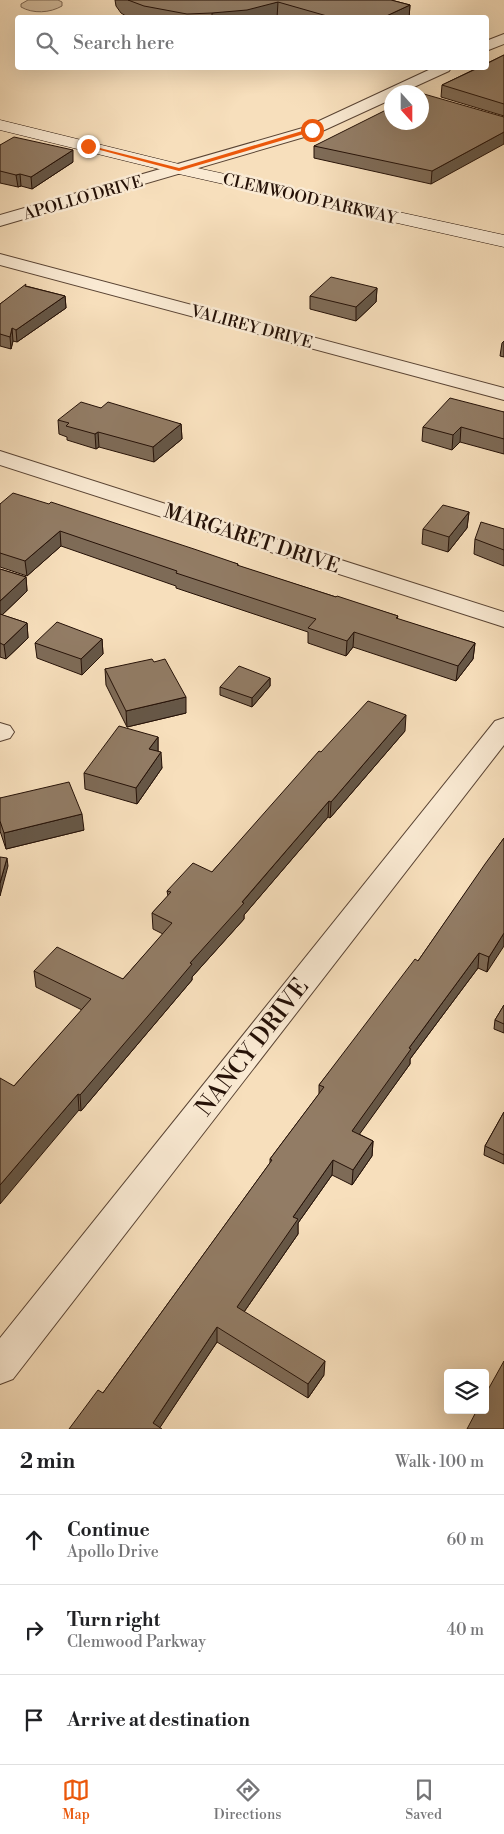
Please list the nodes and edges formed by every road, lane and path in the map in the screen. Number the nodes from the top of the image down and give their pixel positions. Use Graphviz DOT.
graph roads {
  1 [pos="504,38"];
  2 [pos="489,46"];
  3 [pos="440,70"];
  4 [pos="410,85"];
  5 [pos="384,97"];
  6 [pos="0,108"];
  7 [pos="51,120"];
  8 [pos="0,125"];
  9 [pos="186,152"];
  10 [pos="215,158"];
  11 [pos="254,167"];
  12 [pos="179,169"];
  13 [pos="0,221"];
  14 [pos="504,242"];
  15 [pos="0,258"];
  16 [pos="504,394"];
  17 [pos="0,458"];
  18 [pos="504,620"];
  19 [pos="504,727"];
  20 [pos="0,1367"];
  1 -- 2 [label="street"];
  3 -- 4 [label="street, APOLLO DRIVE"];
  5 -- 10 [label="street, APOLLO DRIVE"];
  6 -- 7 [label="street"];
  8 -- 12 [label="street, CLEMWOOD PARKWAY"];
  9 -- 10 [label="street, CLEMWOOD PARKWAY"];
  10 -- 11 [label="street, CLEMWOOD PARKWAY"];
  10 -- 12 [label="street, APOLLO DRIVE"];
  12 -- 13 [label="street, APOLLO DRIVE"];
  12 -- 14 [label="street, CLEMWOOD PARKWAY"];
  15 -- 16 [label="street, VALIREY DRIVE"];
  17 -- 18 [label="street, MARGARET DRIVE"];
  19 -- 20 [label="street, NANCY DRIVE"];
}
